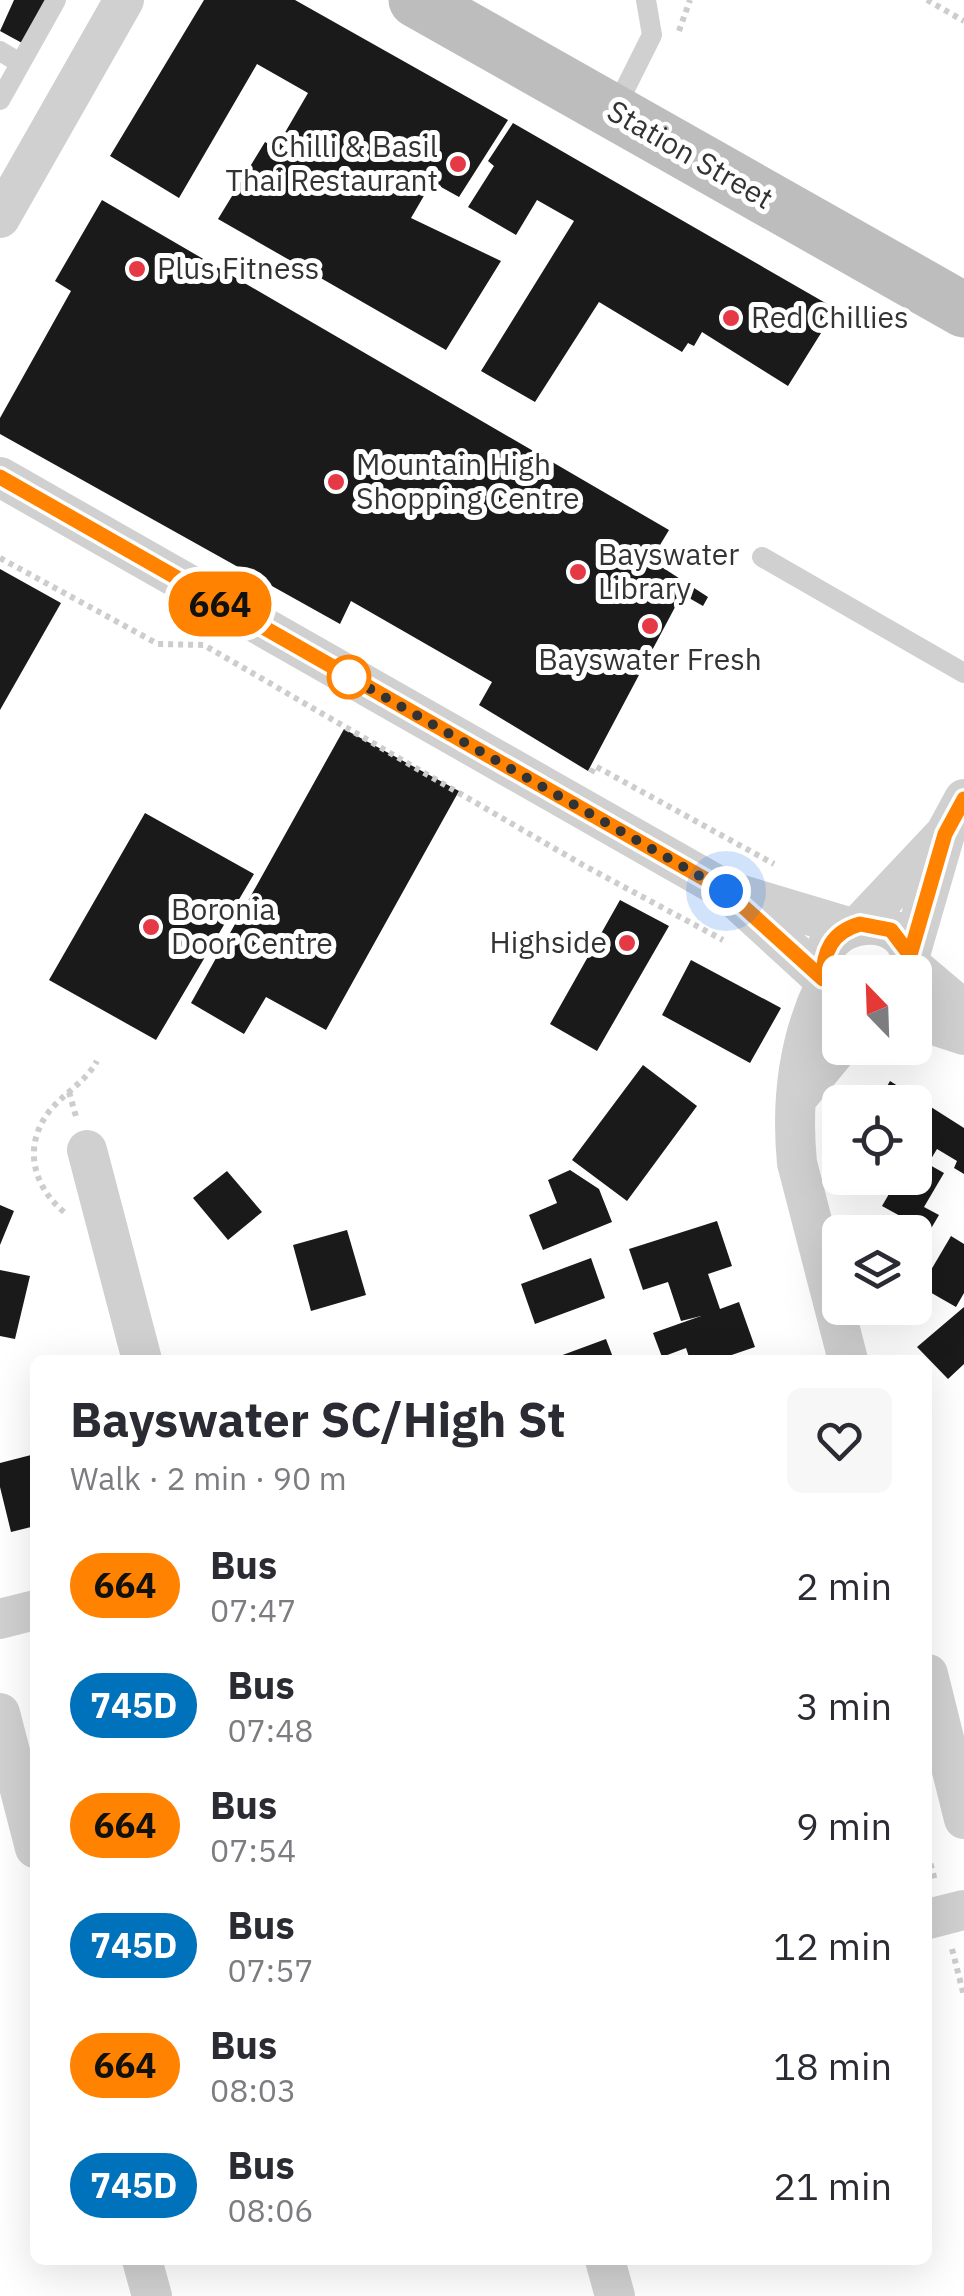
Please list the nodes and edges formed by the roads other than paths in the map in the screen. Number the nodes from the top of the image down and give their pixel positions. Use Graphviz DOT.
graph roads {
  1 [pos="56,0"];
  2 [pos="124,0"];
  3 [pos="416,0"];
  4 [pos="646,0"];
  5 [pos="0,51"];
  6 [pos="20,63"];
  7 [pos="0,100"];
  8 [pos="614,112"];
  9 [pos="0,218"];
  10 [pos="962,304"];
  11 [pos="0,477"];
  12 [pos="762,557"];
  13 [pos="964,673"];
  14 [pos="954,817"];
  15 [pos="726,891"];
  16 [pos="854,925"];
  17 [pos="824,955"];
  18 [pos="906,955"];
  19 [pos="914,955"];
  20 [pos="822,982"];
  21 [pos="932,982"];
  22 [pos="822,1000"];
  23 [pos="964,1010"];
  24 [pos="932,1025"];
  25 [pos="964,1035"];
  26 [pos="824,1065"];
  27 [pos="798,1097"];
  28 [pos="87,1150"];
  29 [pos="141,1355"];
  30 [pos="847,1355"];
  31 [pos="30,1611"];
  32 [pos="0,1620"];
  33 [pos="932,1690"];
  34 [pos="0,1713"];
  35 [pos="964,1819"];
  36 [pos="30,1829"];
  37 [pos="964,1910"];
  38 [pos="938,1916"];
  39 [pos="143,2265"];
  40 [pos="606,2265"];
  41 [pos="152,2296"];
  42 [pos="614,2296"];
  1 -- 6 [label="lane"];
  2 -- 9 [label="street"];
  3 -- 8 [label="main road, Station Street"];
  4 -- 8 [label="lane"];
  5 -- 6 [label="lane"];
  6 -- 7 [label="lane"];
  8 -- 10 [label="main road, Station Street"];
  11 -- 15 [label="street"];
  12 -- 13 [label="lane"];
  14 -- 16 [label="street"];
  14 -- 19 [label="street"];
  15 -- 16 [label="street"];
  15 -- 20 [label="street"];
  16 -- 17 [label="street"];
  16 -- 18 [label="street"];
  21 -- 23 [label="street"];
  22 -- 27 [label="street"];
  24 -- 25 [label="street"];
  26 -- 27 [label="street"];
  27 -- 30 [label="street"];
  28 -- 29 [label="street"];
  31 -- 32 [label="street"];
  33 -- 35 [label="street"];
  34 -- 36 [label="street"];
  37 -- 38 [label="street"];
  39 -- 41 [label="street"];
  40 -- 42 [label="street"];
}
